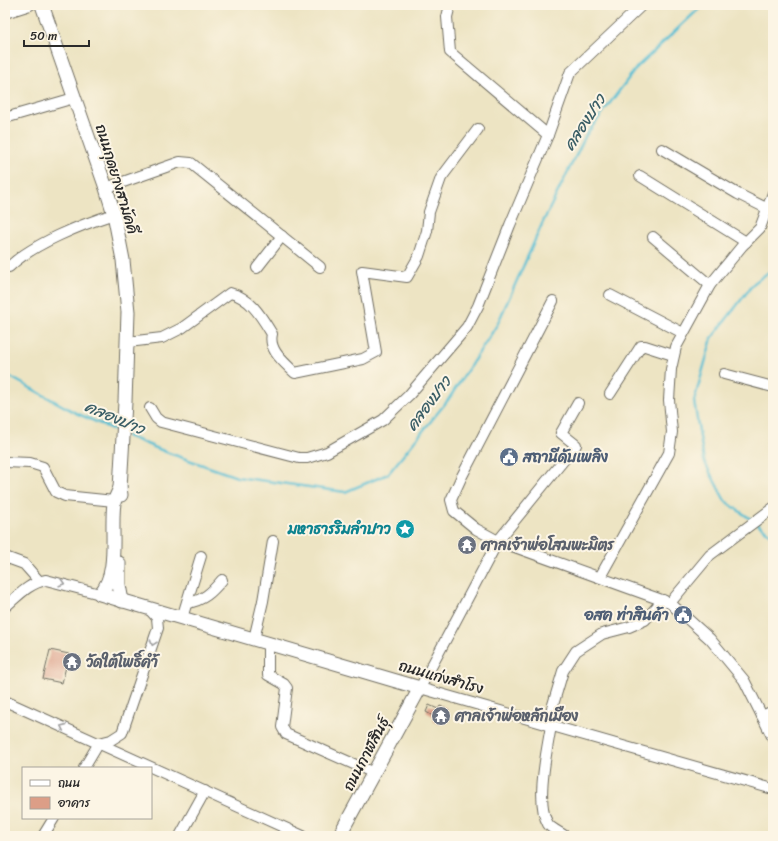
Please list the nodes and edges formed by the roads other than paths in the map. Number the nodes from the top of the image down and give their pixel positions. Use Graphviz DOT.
graph roads {
  1 [pos="30,5"];
  2 [pos="42,5"];
  3 [pos="450,5"];
  4 [pos="642,5"];
  5 [pos="5,14"];
  6 [pos="74,98"];
  7 [pos="5,118"];
  8 [pos="478,129"];
  9 [pos="548,135"];
  10 [pos="662,149"];
  11 [pos="640,176"];
  12 [pos="106,188"];
  13 [pos="773,194"];
  14 [pos="768,209"];
  15 [pos="114,214"];
  16 [pos="282,236"];
  17 [pos="652,237"];
  18 [pos="746,242"];
  19 [pos="10,267"];
  20 [pos="320,267"];
  21 [pos="257,268"];
  22 [pos="710,285"];
  23 [pos="610,294"];
  24 [pos="553,301"];
  25 [pos="683,333"];
  26 [pos="128,342"];
  27 [pos="673,355"];
  28 [pos="724,374"];
  29 [pos="773,387"];
  30 [pos="610,394"];
  31 [pos="578,403"];
  32 [pos="150,408"];
  33 [pos="5,462"];
  34 [pos="120,488"];
  35 [pos="114,501"];
  36 [pos="772,509"];
  37 [pos="273,541"];
  38 [pos="498,541"];
  39 [pos="201,556"];
  40 [pos="5,557"];
  41 [pos="600,577"];
  42 [pos="222,580"];
  43 [pos="38,581"];
  44 [pos="100,594"];
  45 [pos="122,600"];
  46 [pos="667,601"];
  47 [pos="187,603"];
  48 [pos="5,607"];
  49 [pos="148,608"];
  50 [pos="180,617"];
  51 [pos="158,628"];
  52 [pos="254,639"];
  53 [pos="268,643"];
  54 [pos="420,688"];
  55 [pos="5,701"];
  56 [pos="773,711"];
  57 [pos="762,716"];
  58 [pos="549,726"];
  59 [pos="122,733"];
  60 [pos="773,738"];
  61 [pos="99,743"];
  62 [pos="126,755"];
  63 [pos="85,767"];
  64 [pos="374,773"];
  65 [pos="773,789"];
  66 [pos="205,791"];
  67 [pos="53,819"];
  68 [pos="43,836"];
  69 [pos="180,836"];
  70 [pos="303,836"];
  71 [pos="339,836"];
  72 [pos="565,836"];
  1 -- 5 [label="street"];
  2 -- 6 [label="main road, ถนนกุดยางสามัคคี"];
  3 -- 9 [label="street"];
  4 -- 9 [label="street"];
  6 -- 7 [label="street"];
  6 -- 12 [label="main road, ถนนกุดยางสามัคคี"];
  8 -- 26 [label="street"];
  9 -- 32 [label="street"];
  10 -- 14 [label="street"];
  11 -- 18 [label="street"];
  12 -- 15 [label="main road, ถนนกุดยางสามัคคี"];
  12 -- 16 [label="street"];
  13 -- 14 [label="street"];
  14 -- 18 [label="street"];
  15 -- 19 [label="street"];
  15 -- 26 [label="main road, ถนนกุดยางสามัคคี"];
  16 -- 20 [label="street"];
  16 -- 21 [label="street"];
  17 -- 22 [label="street"];
  18 -- 22 [label="street"];
  22 -- 25 [label="street"];
  23 -- 25 [label="street"];
  24 -- 38 [label="street"];
  25 -- 27 [label="street"];
  26 -- 34 [label="main road, ถนนกุดยางสามัคคี"];
  27 -- 30 [label="street"];
  27 -- 41 [label="street"];
  28 -- 29 [label="street"];
  31 -- 38 [label="street"];
  33 -- 35 [label="street"];
  34 -- 35 [label="main road, ถนนกุดยางสามัคคี"];
  34 -- 45 [label="main road, ถนนกุดยางสามัคคี"];
  35 -- 44 [label="main road, ถนนกุดยางสามัคคี"];
  36 -- 46 [label="street"];
  37 -- 52 [label="street"];
  38 -- 41 [label="street"];
  38 -- 54 [label="street"];
  39 -- 47 [label="street"];
  40 -- 43 [label="street"];
  41 -- 46 [label="street"];
  42 -- 47 [label="street"];
  43 -- 44 [label="street, one-way"];
  43 -- 48 [label="street"];
  44 -- 45 [label="main road, ถนนแก่งสำโรง"];
  45 -- 49 [label="main road, ถนนแก่งสำโรง"];
  46 -- 57 [label="street"];
  46 -- 58 [label="street"];
  47 -- 50 [label="street"];
  49 -- 50 [label="main road, ถนนแก่งสำโรง"];
  49 -- 51 [label="street"];
  50 -- 51 [label="street"];
  50 -- 52 [label="main road, ถนนแก่งสำโรง"];
  51 -- 59 [label="street, one-way"];
  52 -- 53 [label="main road, ถนนแก่งสำโรง"];
  53 -- 54 [label="main road, ถนนแก่งสำโรง"];
  53 -- 64 [label="street"];
  54 -- 58 [label="street, ถนนแก่งสำโรง"];
  54 -- 64 [label="main road, ถนนกาฬสินธุ์"];
  61 -- 55 [label="street, one-way"];
  56 -- 57 [label="street"];
  57 -- 60 [label="street"];
  58 -- 65 [label="street, ถนนแก่งสำโรง"];
  58 -- 72 [label="street"];
  59 -- 61 [label="street"];
  59 -- 62 [label="street"];
  61 -- 62 [label="street"];
  61 -- 63 [label="street"];
  62 -- 66 [label="street"];
  64 -- 71 [label="main road, ถนนกาฬสินธุ์"];
  66 -- 69 [label="street"];
  66 -- 70 [label="street"];
  67 -- 68 [label="street"];
}
